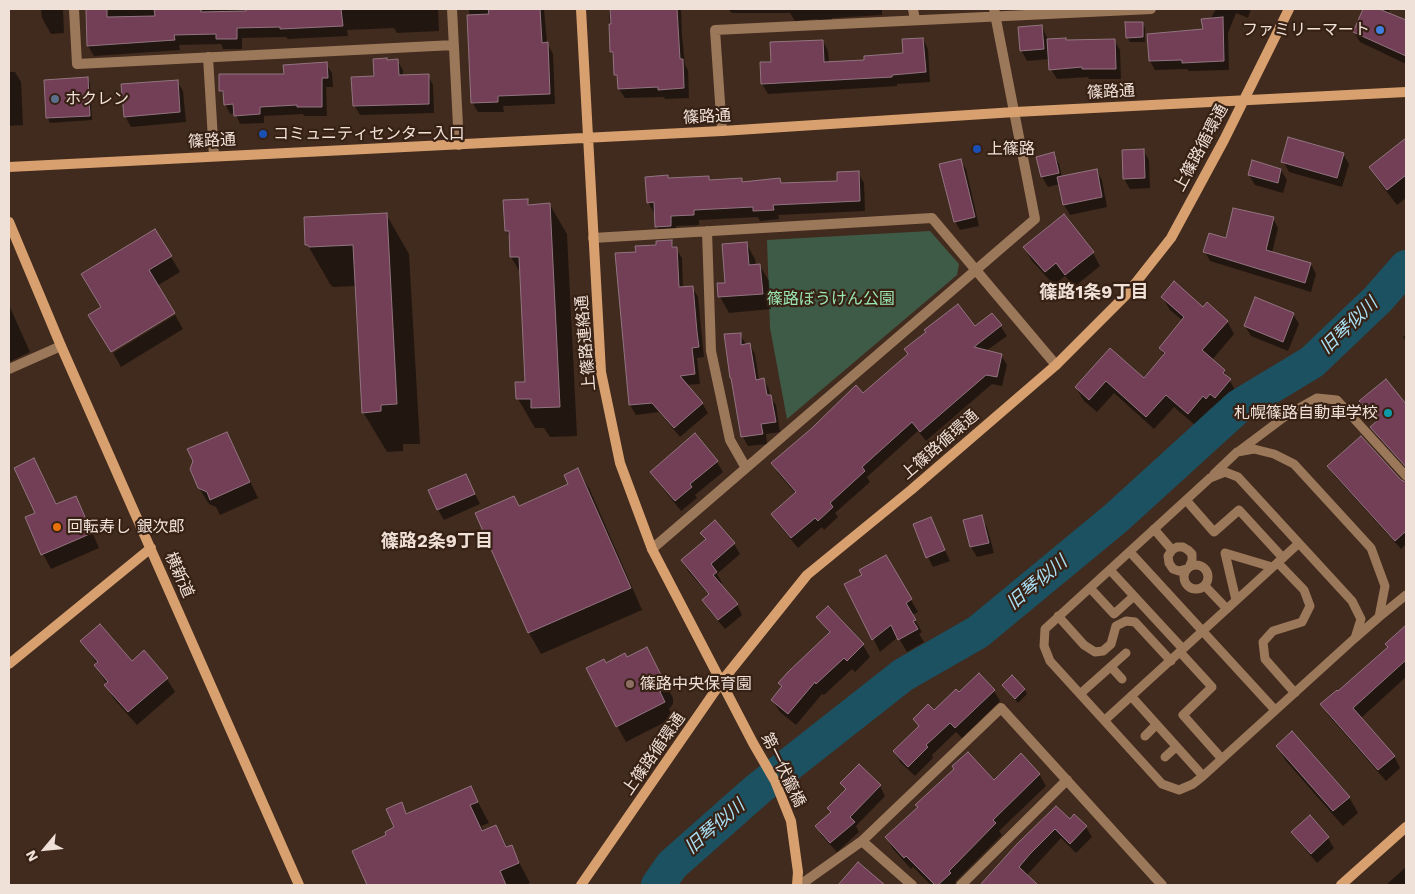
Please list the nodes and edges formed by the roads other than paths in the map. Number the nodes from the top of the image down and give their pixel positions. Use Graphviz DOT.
graph roads {
  1 [pos="74,9"];
  2 [pos="452,9"];
  3 [pos="581,9"];
  4 [pos="912,9"];
  5 [pos="1150,9"];
  6 [pos="1289,9"];
  7 [pos="1086,10"];
  8 [pos="994,13"];
  9 [pos="915,20"];
  10 [pos="454,45"];
  11 [pos="208,58"];
  12 [pos="1406,92"];
  13 [pos="1244,100"];
  14 [pos="1015,112"];
  15 [pos="722,131"];
  16 [pos="588,138"];
  17 [pos="459,145"];
  18 [pos="214,156"];
  19 [pos="9,167"];
  20 [pos="9,222"];
  21 [pos="707,232"];
  22 [pos="594,238"];
  23 [pos="976,270"];
  24 [pos="61,346"];
  25 [pos="1056,365"];
  26 [pos="9,369"];
  27 [pos="1237,452"];
  28 [pos="746,468"];
  29 [pos="1406,476"];
  30 [pos="1210,478"];
  31 [pos="1186,500"];
  32 [pos="1154,529"];
  33 [pos="1298,544"];
  34 [pos="151,548"];
  35 [pos="652,549"];
  36 [pos="1172,550"];
  37 [pos="1130,552"];
  38 [pos="1278,563"];
  39 [pos="1188,567"];
  40 [pos="1110,570"];
  41 [pos="1205,586"];
  42 [pos="1090,588"];
  43 [pos="1406,594"];
  44 [pos="1134,596"];
  45 [pos="1236,600"];
  46 [pos="1227,609"];
  47 [pos="1058,616"];
  48 [pos="1379,617"];
  49 [pos="1203,630"];
  50 [pos="1355,638"];
  51 [pos="1181,650"];
  52 [pos="1126,653"];
  53 [pos="1171,660"];
  54 [pos="9,664"];
  55 [pos="1111,667"];
  56 [pos="1122,679"];
  57 [pos="722,681"];
  58 [pos="1294,693"];
  59 [pos="1080,694"];
  60 [pos="1131,696"];
  61 [pos="1275,710"];
  62 [pos="1105,720"];
  63 [pos="1156,725"];
  64 [pos="1145,736"];
  65 [pos="1176,746"];
  66 [pos="1165,757"];
  67 [pos="1222,759"];
  68 [pos="1203,776"];
  69 [pos="1067,780"];
  70 [pos="1406,827"];
  71 [pos="862,841"];
  72 [pos="299,885"];
  73 [pos="581,885"];
  74 [pos="799,885"];
  75 [pos="912,885"];
  76 [pos="961,885"];
  77 [pos="1162,885"];
  78 [pos="1340,885"];
  1 -- 11 [label="street"];
  2 -- 10 [label="street"];
  3 -- 16 [label="main road, 上篠路連絡通"];
  4 -- 9 [label="street"];
  5 -- 7 [label="street"];
  6 -- 13 [label="main road, 上篠路循環通"];
  7 -- 8 [label="street"];
  8 -- 9 [label="street"];
  8 -- 14 [label="street"];
  9 -- 15 [label="street"];
  10 -- 11 [label="street"];
  10 -- 17 [label="street"];
  11 -- 18 [label="street"];
  12 -- 13 [label="main road, 篠路通"];
  13 -- 14 [label="main road, 篠路通"];
  13 -- 25 [label="main road, 上篠路循環通"];
  14 -- 15 [label="main road, 篠路通"];
  14 -- 23 [label="street"];
  15 -- 16 [label="main road, 篠路通"];
  16 -- 17 [label="main road, 篠路通"];
  16 -- 22 [label="main road, 上篠路連絡通"];
  17 -- 18 [label="main road, 篠路通"];
  18 -- 19 [label="main road, 篠路通"];
  20 -- 24 [label="main road, 横新道"];
  21 -- 22 [label="street"];
  21 -- 23 [label="street"];
  21 -- 28 [label="street"];
  22 -- 35 [label="main road, 上篠路連絡通"];
  23 -- 25 [label="street"];
  23 -- 28 [label="street"];
  24 -- 26 [label="street"];
  24 -- 34 [label="main road, 横新道"];
  25 -- 57 [label="main road, 上篠路循環通"];
  27 -- 29 [label="lane"];
  27 -- 30 [label="lane"];
  27 -- 48 [label="lane"];
  28 -- 35 [label="street"];
  30 -- 31 [label="lane"];
  30 -- 33 [label="lane"];
  31 -- 32 [label="lane"];
  31 -- 38 [label="lane"];
  32 -- 36 [label="lane"];
  32 -- 37 [label="lane"];
  33 -- 38 [label="lane"];
  33 -- 50 [label="lane"];
  34 -- 54 [label="main road"];
  34 -- 72 [label="main road, 横新道"];
  35 -- 57 [label="main road, 上篠路連絡通"];
  36 -- 39 [label="lane"];
  36 -- 39 [label="lane"];
  37 -- 40 [label="lane"];
  37 -- 49 [label="lane"];
  38 -- 45 [label="lane"];
  38 -- 45 [label="lane"];
  38 -- 58 [label="lane"];
  39 -- 41 [label="lane"];
  39 -- 41 [label="lane"];
  40 -- 42 [label="lane"];
  40 -- 44 [label="lane"];
  41 -- 46 [label="lane"];
  42 -- 44 [label="lane"];
  42 -- 47 [label="lane"];
  43 -- 48 [label="lane"];
  44 -- 51 [label="lane"];
  45 -- 46 [label="lane"];
  46 -- 49 [label="lane"];
  47 -- 53 [label="lane"];
  47 -- 59 [label="lane"];
  48 -- 50 [label="lane"];
  49 -- 51 [label="lane"];
  49 -- 61 [label="lane"];
  50 -- 58 [label="lane"];
  51 -- 53 [label="lane"];
  51 -- 67 [label="lane"];
  52 -- 55 [label="lane"];
  53 -- 60 [label="lane"];
  55 -- 56 [label="lane"];
  55 -- 59 [label="lane"];
  57 -- 73 [label="main road, 上篠路循環通"];
  57 -- 74 [label="main road, 第一伏籠橋"];
  58 -- 61 [label="lane"];
  59 -- 62 [label="lane"];
  60 -- 62 [label="lane"];
  60 -- 63 [label="lane"];
  61 -- 67 [label="lane"];
  62 -- 68 [label="lane"];
  63 -- 64 [label="lane"];
  63 -- 65 [label="lane"];
  65 -- 66 [label="lane"];
  65 -- 68 [label="lane"];
  67 -- 68 [label="lane"];
  69 -- 71 [label="street"];
  69 -- 76 [label="street"];
  69 -- 77 [label="street"];
  70 -- 78 [label="main road"];
  71 -- 74 [label="street"];
  71 -- 75 [label="street"];
}
